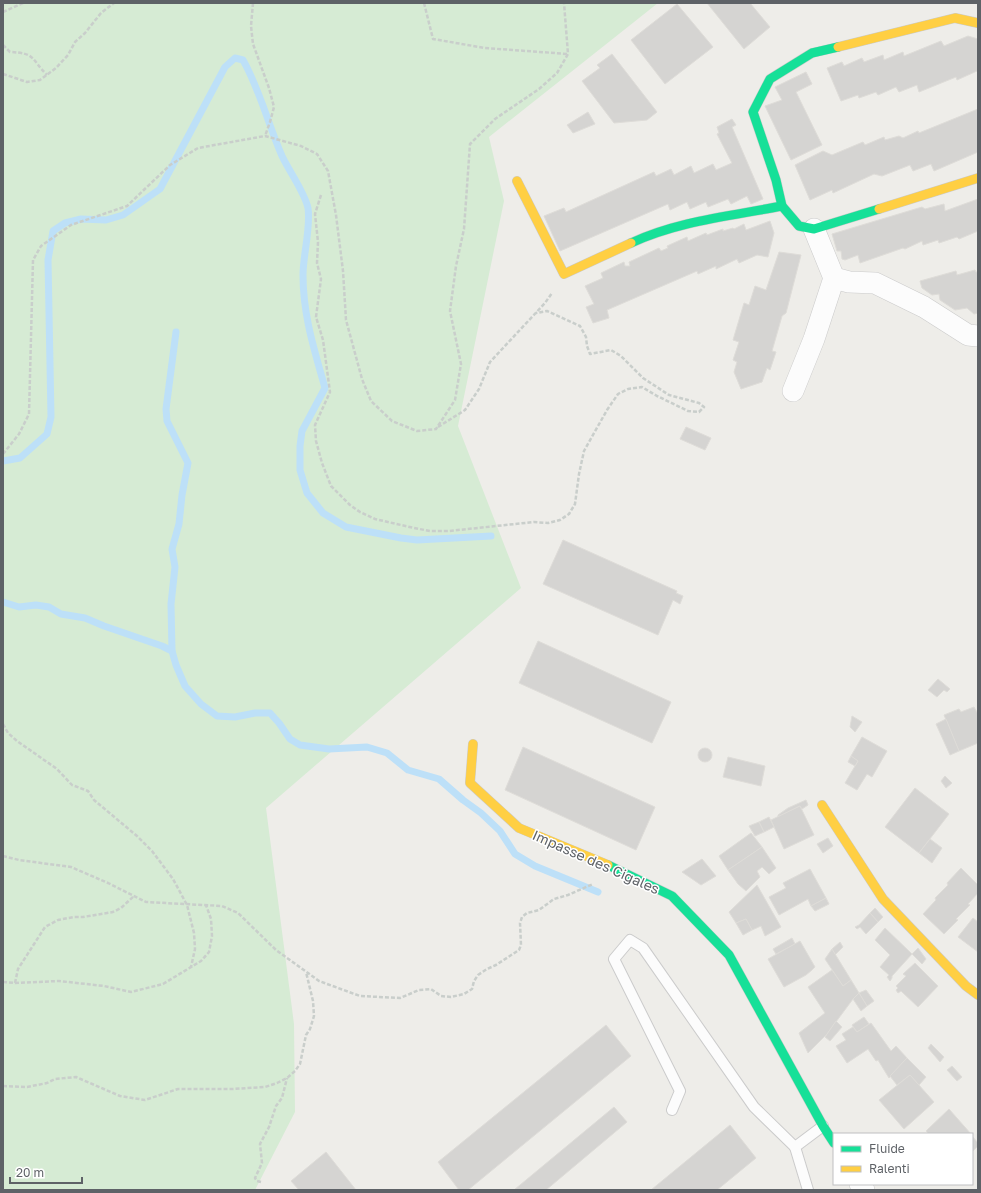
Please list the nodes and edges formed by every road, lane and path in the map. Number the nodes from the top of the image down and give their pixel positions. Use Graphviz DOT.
graph roads {
  1 [pos="23,3"];
  2 [pos="114,3"];
  3 [pos="253,3"];
  4 [pos="424,3"];
  5 [pos="564,3"];
  6 [pos="3,12"];
  7 [pos="978,23"];
  8 [pos="3,45"];
  9 [pos="568,54"];
  10 [pos="3,74"];
  11 [pos="47,75"];
  12 [pos="265,136"];
  13 [pos="978,178"];
  14 [pos="517,181"];
  15 [pos="321,195"];
  16 [pos="782,206"];
  17 [pos="814,229"];
  18 [pos="564,274"];
  19 [pos="834,278"];
  20 [pos="536,313"];
  21 [pos="978,336"];
  22 [pos="793,391"];
  23 [pos="436,429"];
  24 [pos="3,454"];
  25 [pos="3,724"];
  26 [pos="473,744"];
  27 [pos="822,804"];
  28 [pos="3,856"];
  29 [pos="621,871"];
  30 [pos="134,896"];
  31 [pos="187,905"];
  32 [pos="206,905"];
  33 [pos="191,967"];
  34 [pos="306,972"];
  35 [pos="3,982"];
  36 [pos="15,983"];
  37 [pos="978,995"];
  38 [pos="287,1078"];
  39 [pos="3,1086"];
  40 [pos="672,1110"];
  41 [pos="823,1126"];
  42 [pos="833,1141"];
  43 [pos="795,1147"];
  44 [pos="261,1182"];
  45 [pos="808,1190"];
  1 -- 6 [label="path"];
  2 -- 11 [label="path"];
  3 -- 12 [label="path"];
  4 -- 9 [label="path"];
  5 -- 9 [label="path"];
  7 -- 16 [label="street"];
  8 -- 11 [label="path"];
  9 -- 23 [label="path"];
  10 -- 11 [label="path"];
  12 -- 23 [label="path"];
  12 -- 24 [label="path"];
  13 -- 17 [label="street"];
  14 -- 18 [label="street"];
  15 -- 20 [label="path"];
  16 -- 17 [label="street"];
  16 -- 18 [label="street"];
  17 -- 19 [label="street"];
  18 -- 20 [label="path"];
  19 -- 21 [label="street"];
  19 -- 22 [label="street"];
  20 -- 23 [label="path"];
  25 -- 31 [label="path"];
  26 -- 29 [label="street, Impasse des Cigales"];
  27 -- 37 [label="street"];
  28 -- 30 [label="path"];
  29 -- 34 [label="path"];
  29 -- 41 [label="street, Impasse des Cigales"];
  30 -- 31 [label="path"];
  30 -- 36 [label="path"];
  31 -- 32 [label="path"];
  31 -- 33 [label="path"];
  32 -- 33 [label="path"];
  32 -- 34 [label="path"];
  33 -- 36 [label="path"];
  34 -- 38 [label="path"];
  35 -- 36 [label="path"];
  38 -- 39 [label="path"];
  38 -- 44 [label="path"];
  40 -- 43 [label="lane"];
  41 -- 42 [label="street, Impasse des Cigales"];
  41 -- 43 [label="lane"];
  43 -- 45 [label="lane"];
}
